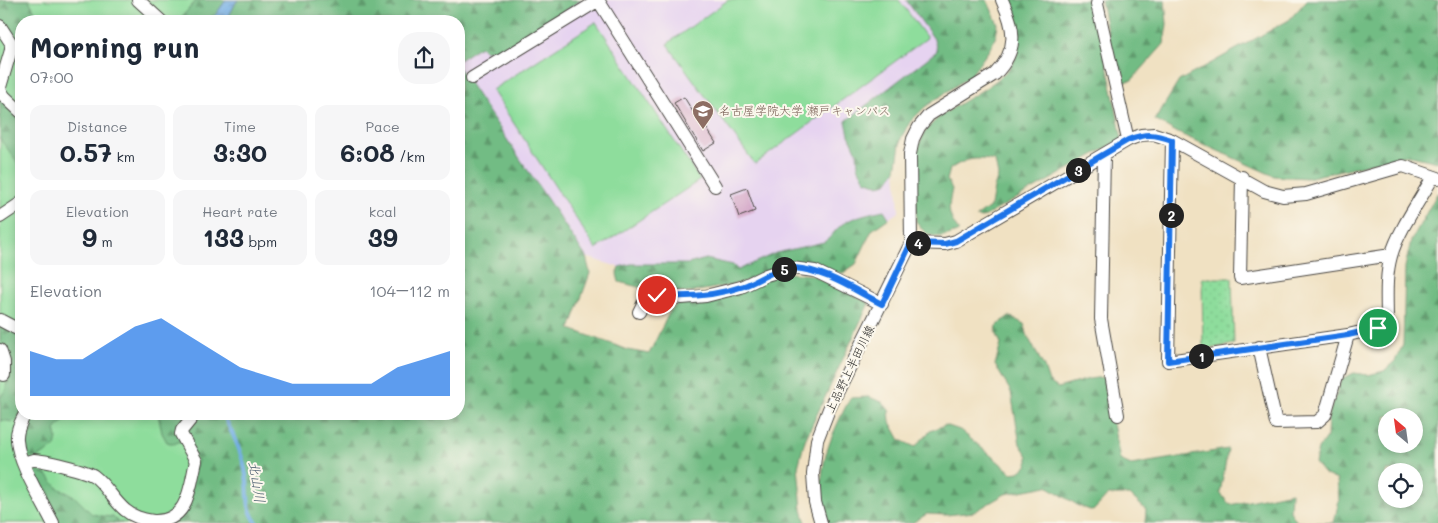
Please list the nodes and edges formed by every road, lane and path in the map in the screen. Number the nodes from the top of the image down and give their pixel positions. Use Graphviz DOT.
graph roads {
  1 [pos="138,0"];
  2 [pos="599,0"];
  3 [pos="1002,0"];
  4 [pos="1098,0"];
  5 [pos="154,15"];
  6 [pos="0,26"];
  7 [pos="472,78"];
  8 [pos="0,88"];
  9 [pos="15,106"];
  10 [pos="1128,140"];
  11 [pos="1172,140"];
  12 [pos="1104,155"];
  13 [pos="1242,177"];
  14 [pos="1436,178"];
  15 [pos="714,186"];
  16 [pos="15,207"];
  17 [pos="0,217"];
  18 [pos="911,243"];
  19 [pos="1391,255"];
  20 [pos="882,304"];
  21 [pos="638,312"];
  22 [pos="0,320"];
  23 [pos="15,329"];
  24 [pos="1348,335"];
  25 [pos="1259,347"];
  26 [pos="0,350"];
  27 [pos="4,375"];
  28 [pos="1118,415"];
  29 [pos="22,420"];
  30 [pos="190,420"];
  31 [pos="23,463"];
  32 [pos="53,523"];
  33 [pos="821,523"];
  1 -- 5 [label="street"];
  2 -- 7 [label="street"];
  2 -- 15 [label="street"];
  3 -- 18 [label="street, 上品野上半田川線"];
  4 -- 10 [label="street"];
  6 -- 8 [label="street"];
  8 -- 9 [label="street"];
  10 -- 11 [label="street"];
  10 -- 12 [label="street"];
  11 -- 13 [label="street"];
  11 -- 25 [label="street"];
  12 -- 18 [label="street"];
  12 -- 28 [label="street"];
  13 -- 14 [label="street"];
  13 -- 19 [label="street"];
  14 -- 19 [label="street"];
  16 -- 17 [label="street"];
  18 -- 20 [label="street, 上品野上半田川線"];
  19 -- 24 [label="street"];
  20 -- 21 [label="street"];
  20 -- 33 [label="street, 上品野上半田川線"];
  22 -- 23 [label="street"];
  24 -- 25 [label="street"];
  24 -- 25 [label="street"];
  26 -- 27 [label="street"];
  29 -- 31 [label="street"];
  30 -- 31 [label="street"];
  31 -- 32 [label="street"];
}
